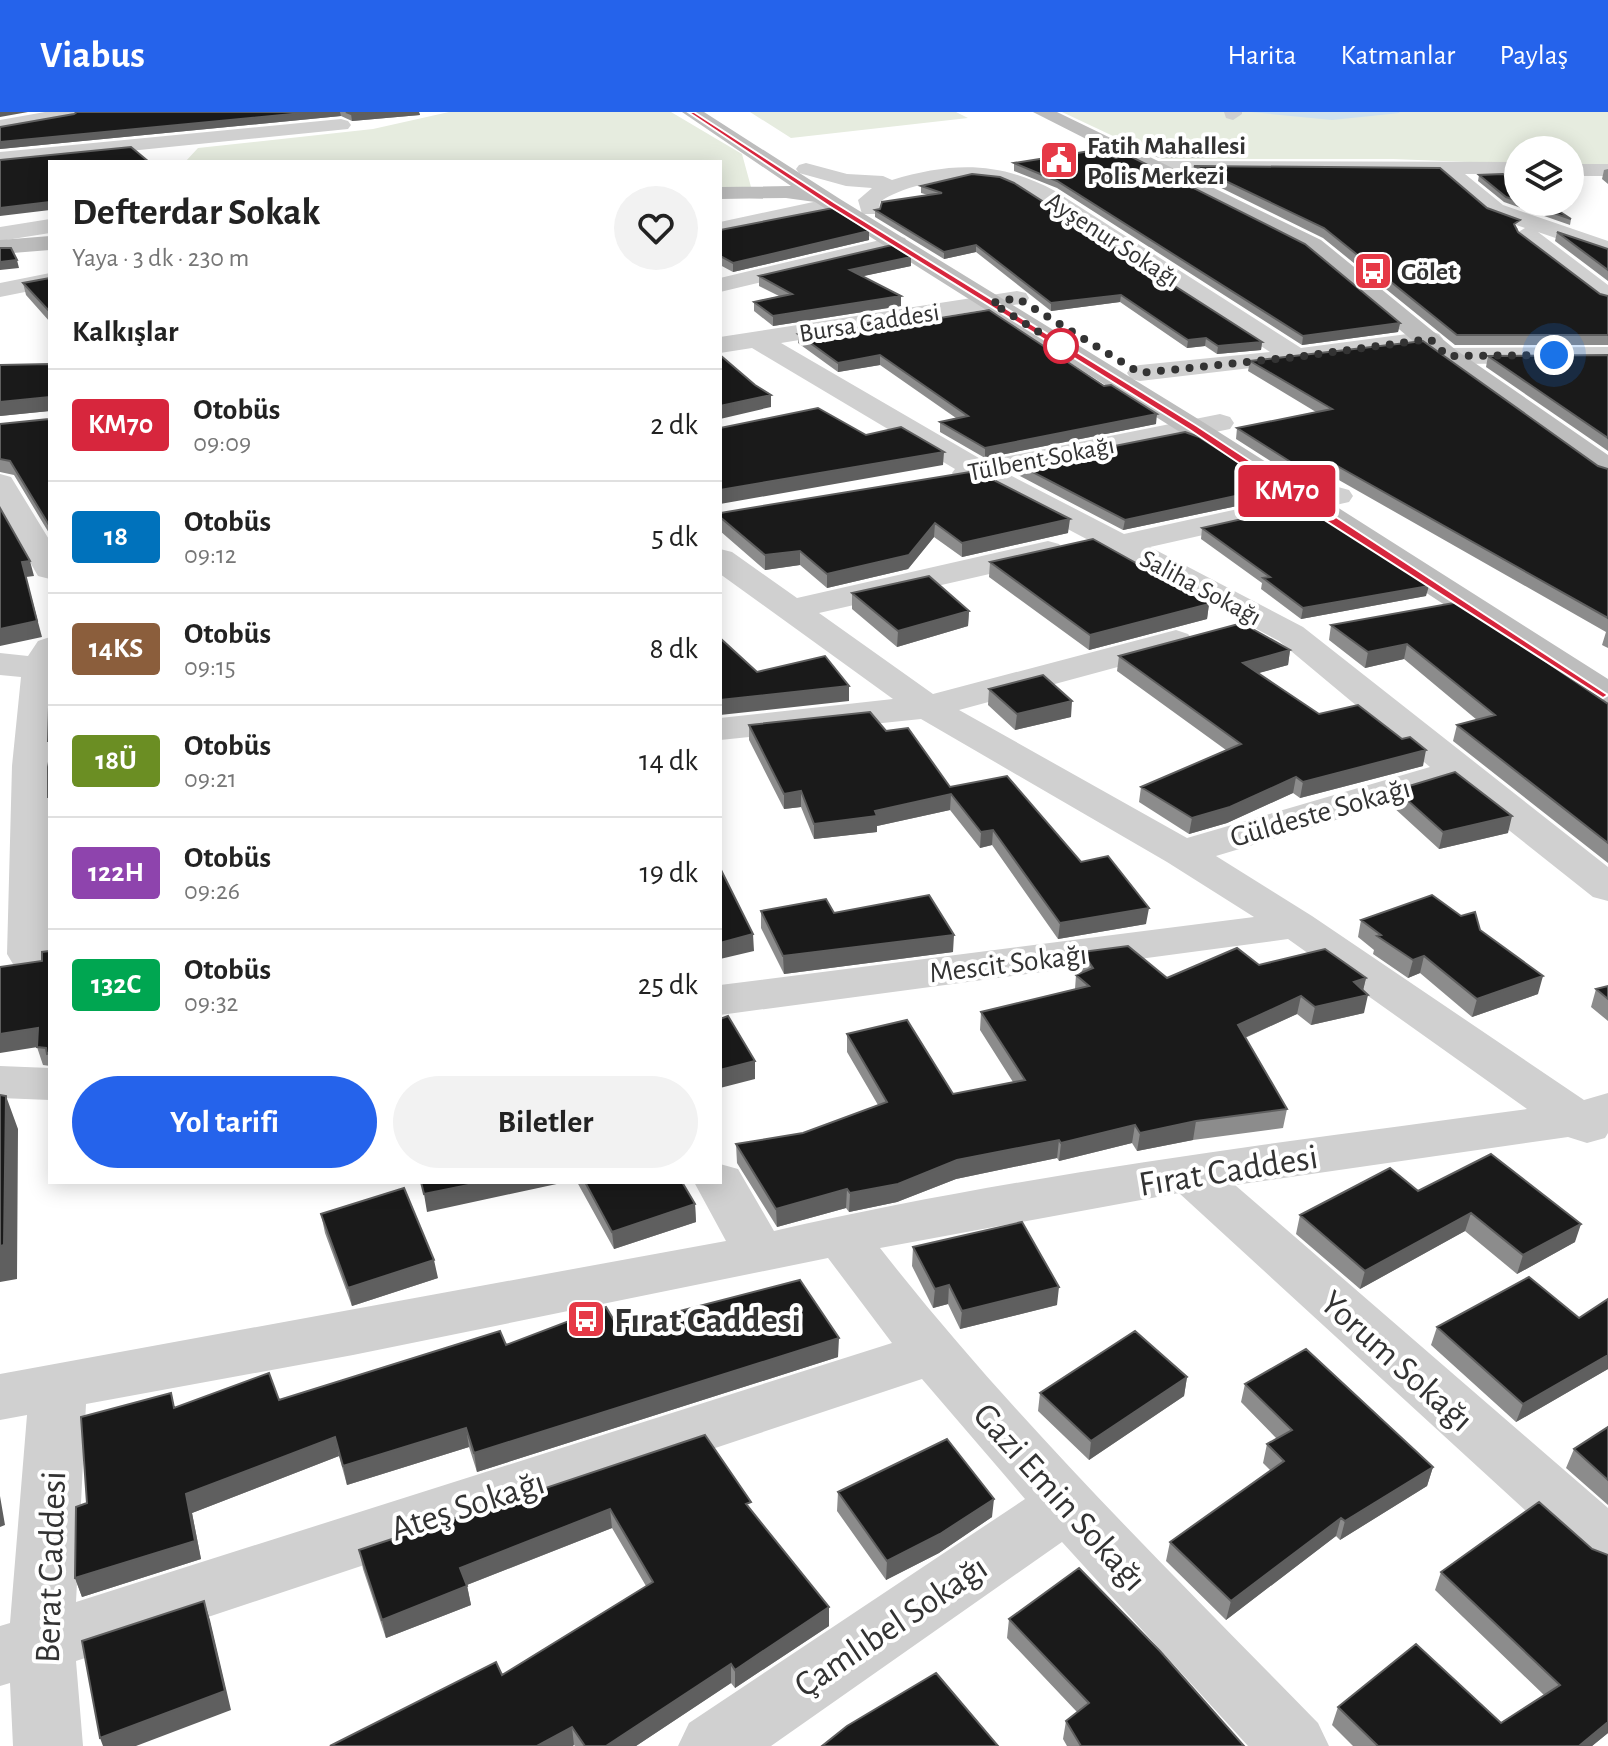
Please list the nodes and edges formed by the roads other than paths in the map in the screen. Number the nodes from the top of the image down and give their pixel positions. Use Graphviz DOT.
graph roads {
  1 [pos="68,112"];
  2 [pos="691,112"];
  3 [pos="718,112"];
  4 [pos="1042,112"];
  5 [pos="208,117"];
  6 [pos="89,121"];
  7 [pos="341,125"];
  8 [pos="0,126"];
  9 [pos="225,136"];
  10 [pos="127,148"];
  11 [pos="0,158"];
  12 [pos="789,167"];
  13 [pos="1159,167"];
  14 [pos="1444,167"];
  15 [pos="1504,168"];
  16 [pos="1584,171"];
  17 [pos="1608,173"];
  18 [pos="914,181"];
  19 [pos="761,192"];
  20 [pos="722,193"];
  21 [pos="826,201"];
  22 [pos="870,209"];
  23 [pos="1495,210"];
  24 [pos="48,226"];
  25 [pos="722,228"];
  26 [pos="0,234"];
  27 [pos="48,243"];
  28 [pos="897,243"];
  29 [pos="0,247"];
  30 [pos="1608,249"];
  31 [pos="48,280"];
  32 [pos="722,285"];
  33 [pos="0,290"];
  34 [pos="1608,297"];
  35 [pos="1005,300"];
  36 [pos="753,328"];
  37 [pos="722,344"];
  38 [pos="1438,348"];
  39 [pos="1608,355"];
  40 [pos="1296,357"];
  41 [pos="1140,373"];
  42 [pos="1207,425"];
  43 [pos="1608,469"];
  44 [pos="980,471"];
  45 [pos="934,479"];
  46 [pos="0,483"];
  47 [pos="1338,496"];
  48 [pos="1305,503"];
  49 [pos="10,520"];
  50 [pos="1113,541"];
  51 [pos="722,560"];
  52 [pos="48,567"];
  53 [pos="1462,603"];
  54 [pos="789,610"];
  55 [pos="1415,611"];
  56 [pos="1258,619"];
  57 [pos="1338,625"];
  58 [pos="1291,634"];
  59 [pos="47,661"];
  60 [pos="0,664"];
  61 [pos="1608,666"];
  62 [pos="1608,695"];
  63 [pos="927,707"];
  64 [pos="722,729"];
  65 [pos="27,766"];
  66 [pos="1458,771"];
  67 [pos="1182,853"];
  68 [pos="1608,888"];
  69 [pos="1296,925"];
  70 [pos="26,954"];
  71 [pos="722,1000"];
  72 [pos="0,1082"];
  73 [pos="48,1084"];
  74 [pos="1597,1123"];
  75 [pos="1189,1173"];
  76 [pos="721,1184"];
  77 [pos="841,1235"];
  78 [pos="760,1254"];
  79 [pos="934,1352"];
  80 [pos="29,1393"];
  81 [pos="1066,1505"];
  82 [pos="1608,1547"];
  83 [pos="21,1649"];
  84 [pos="48,1746"];
  85 [pos="713,1746"];
  86 [pos="1294,1746"];
  1 -- 6 [label="street"];
  1 -- 8 [label="street"];
  2 -- 12 [label="main road"];
  3 -- 12 [label="main road"];
  4 -- 13 [label="main road"];
  5 -- 9 [label="street"];
  6 -- 10 [label="street"];
  7 -- 9 [label="street"];
  9 -- 10 [label="street"];
  10 -- 11 [label="street"];
  12 -- 18 [label="street"];
  12 -- 19 [label="main road"];
  12 -- 21 [label="main road"];
  12 -- 22 [label="main road"];
  13 -- 14 [label="street"];
  13 -- 38 [label="main road"];
  14 -- 15 [label="street"];
  14 -- 23 [label="street"];
  16 -- 17 [label="street"];
  18 -- 22 [label="street"];
  18 -- 40 [label="street, Ayşenur Sokağı"];
  19 -- 20 [label="main road"];
  19 -- 21 [label="main road"];
  21 -- 25 [label="street"];
  21 -- 28 [label="main road"];
  22 -- 35 [label="main road"];
  23 -- 30 [label="street"];
  23 -- 34 [label="street"];
  24 -- 26 [label="street"];
  27 -- 29 [label="main road"];
  28 -- 32 [label="street"];
  28 -- 35 [label="main road"];
  31 -- 33 [label="street"];
  35 -- 36 [label="street, Bursa Caddesi"];
  35 -- 41 [label="main road"];
  35 -- 42 [label="main road"];
  36 -- 37 [label="street, Bursa Caddesi"];
  36 -- 44 [label="street, Saliha Sokağı"];
  38 -- 39 [label="street"];
  38 -- 40 [label="street"];
  38 -- 43 [label="main road"];
  40 -- 41 [label="street"];
  41 -- 42 [label="main road"];
  42 -- 44 [label="street, Tülbent Sokağı"];
  42 -- 47 [label="main road"];
  42 -- 48 [label="main road"];
  44 -- 45 [label="street, Tülbent Sokağı"];
  44 -- 50 [label="street, Saliha Sokağı"];
  46 -- 49 [label="street"];
  47 -- 48 [label="street"];
  47 -- 61 [label="main road"];
  48 -- 50 [label="street"];
  48 -- 53 [label="main road"];
  49 -- 52 [label="street"];
  50 -- 54 [label="street"];
  50 -- 56 [label="street, Saliha Sokağı"];
  51 -- 54 [label="street"];
  53 -- 55 [label="street"];
  53 -- 62 [label="main road"];
  54 -- 63 [label="street"];
  56 -- 58 [label="street, Saliha Sokağı"];
  56 -- 63 [label="street"];
  57 -- 58 [label="street"];
  58 -- 66 [label="street, Saliha Sokağı"];
  59 -- 60 [label="street"];
  59 -- 65 [label="street"];
  63 -- 64 [label="street"];
  63 -- 67 [label="street"];
  65 -- 70 [label="street"];
  66 -- 67 [label="street, Güldeste Sokağı"];
  66 -- 68 [label="street, Saliha Sokağı"];
  67 -- 69 [label="street"];
  69 -- 71 [label="street, Mescit Sokağı"];
  69 -- 74 [label="street"];
  72 -- 73 [label="street"];
  74 -- 75 [label="street, Fırat Caddesi"];
  75 -- 77 [label="street, Fırat Caddesi"];
  75 -- 82 [label="street, Yorum Sokağı"];
  76 -- 78 [label="street"];
  77 -- 78 [label="street, Fırat Caddesi"];
  77 -- 79 [label="street, Gazi Emin Sokağı"];
  78 -- 80 [label="street, Fırat Caddesi"];
  79 -- 81 [label="street, Gazi Emin Sokağı"];
  79 -- 83 [label="street, Ateş Sokağı"];
  80 -- 83 [label="street, Berat Caddesi"];
  81 -- 85 [label="street, Çamlıbel Sokağı"];
  81 -- 86 [label="street, Gazi Emin Sokağı"];
  83 -- 84 [label="street, Berat Caddesi"];
}
